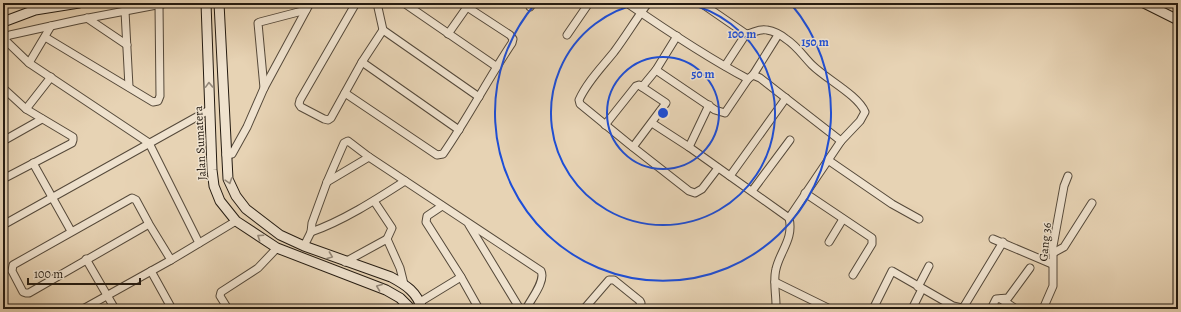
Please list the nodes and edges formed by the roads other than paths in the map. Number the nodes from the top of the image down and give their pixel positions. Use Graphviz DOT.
graph roads {
  1 [pos="79,3"];
  2 [pos="167,3"];
  3 [pos="206,3"];
  4 [pos="219,3"];
  5 [pos="310,3"];
  6 [pos="356,3"];
  7 [pos="377,3"];
  8 [pos="404,3"];
  9 [pos="589,3"];
  10 [pos="627,3"];
  11 [pos="648,3"];
  12 [pos="701,3"];
  13 [pos="1144,3"];
  14 [pos="159,5"];
  15 [pos="464,5"];
  16 [pos="306,10"];
  17 [pos="125,11"];
  18 [pos="641,13"];
  19 [pos="87,18"];
  20 [pos="1178,20"];
  21 [pos="3,22"];
  22 [pos="51,26"];
  23 [pos="383,30"];
  24 [pos="448,34"];
  25 [pos="746,34"];
  26 [pos="567,35"];
  27 [pos="778,35"];
  28 [pos="677,36"];
  29 [pos="45,37"];
  30 [pos="3,38"];
  31 [pos="127,44"];
  32 [pos="362,62"];
  33 [pos="29,63"];
  34 [pos="725,66"];
  35 [pos="497,67"];
  36 [pos="656,70"];
  37 [pos="50,77"];
  38 [pos="750,77"];
  39 [pos="129,87"];
  40 [pos="642,87"];
  41 [pos="3,88"];
  42 [pos="264,88"];
  43 [pos="345,93"];
  44 [pos="479,97"];
  45 [pos="786,98"];
  46 [pos="709,106"];
  47 [pos="26,109"];
  48 [pos="209,110"];
  49 [pos="42,119"];
  50 [pos="652,123"];
  51 [pos="605,125"];
  52 [pos="459,130"];
  53 [pos="4,139"];
  54 [pos="226,139"];
  55 [pos="211,140"];
  56 [pos="790,140"];
  57 [pos="841,141"];
  58 [pos="149,143"];
  59 [pos="633,147"];
  60 [pos="689,147"];
  61 [pos="226,155"];
  62 [pos="369,157"];
  63 [pos="828,160"];
  64 [pos="33,163"];
  65 [pos="718,168"];
  66 [pos="730,176"];
  67 [pos="1068,176"];
  68 [pos="3,179"];
  69 [pos="405,181"];
  70 [pos="327,182"];
  71 [pos="752,191"];
  72 [pos="805,193"];
  73 [pos="52,198"];
  74 [pos="374,201"];
  75 [pos="1092,203"];
  76 [pos="442,206"];
  77 [pos="789,218"];
  78 [pos="843,218"];
  79 [pos="919,219"];
  80 [pos="236,220"];
  81 [pos="468,223"];
  82 [pos="149,224"];
  83 [pos="3,225"];
  84 [pos="71,231"];
  85 [pos="311,232"];
  86 [pos="387,239"];
  87 [pos="993,239"];
  88 [pos="828,242"];
  89 [pos="1003,242"];
  90 [pos="199,243"];
  91 [pos="304,246"];
  92 [pos="277,248"];
  93 [pos="1053,253"];
  94 [pos="86,259"];
  95 [pos="171,260"];
  96 [pos="345,262"];
  97 [pos="1052,264"];
  98 [pos="929,266"];
  99 [pos="1030,268"];
  100 [pos="151,271"];
  101 [pos="853,275"];
  102 [pos="461,277"];
  103 [pos="775,282"];
  104 [pos="404,284"];
  105 [pos="920,288"];
  106 [pos="107,296"];
  107 [pos="1001,298"];
  108 [pos="421,305"];
  109 [pos="952,307"];
  110 [pos="640,308"];
  111 [pos="965,308"];
  112 [pos="83,309"];
  113 [pos="114,309"];
  114 [pos="172,309"];
  115 [pos="228,309"];
  116 [pos="411,309"];
  117 [pos="479,309"];
  118 [pos="520,309"];
  119 [pos="526,309"];
  120 [pos="584,309"];
  121 [pos="773,309"];
  122 [pos="830,309"];
  123 [pos="873,309"];
  124 [pos="912,309"];
  125 [pos="991,309"];
  126 [pos="1016,309"];
  127 [pos="1043,309"];
  1 -- 21 [label="main road"];
  2 -- 14 [label="street"];
  48 -- 3 [label="main road, Jalan Sumatera, one-way"];
  4 -- 54 [label="main road"];
  5 -- 16 [label="street"];
  6 -- 43 [label="street"];
  7 -- 23 [label="street"];
  8 -- 24 [label="street"];
  9 -- 26 [label="street"];
  10 -- 18 [label="street"];
  11 -- 18 [label="street"];
  12 -- 25 [label="street"];
  13 -- 20 [label="main road"];
  14 -- 17 [label="street"];
  14 -- 39 [label="street"];
  15 -- 24 [label="street"];
  15 -- 35 [label="street"];
  16 -- 42 [label="street"];
  16 -- 42 [label="street"];
  17 -- 19 [label="street"];
  17 -- 31 [label="street"];
  18 -- 28 [label="street"];
  18 -- 51 [label="street"];
  19 -- 22 [label="street"];
  19 -- 31 [label="street"];
  22 -- 29 [label="street"];
  22 -- 30 [label="street"];
  23 -- 32 [label="street"];
  23 -- 44 [label="street"];
  24 -- 35 [label="street"];
  25 -- 27 [label="street"];
  25 -- 34 [label="street"];
  27 -- 38 [label="street"];
  27 -- 57 [label="street"];
  28 -- 34 [label="street"];
  28 -- 36 [label="street"];
  29 -- 33 [label="street"];
  29 -- 39 [label="street"];
  30 -- 33 [label="street"];
  31 -- 39 [label="street"];
  32 -- 43 [label="street"];
  32 -- 52 [label="street"];
  33 -- 37 [label="street"];
  34 -- 38 [label="street"];
  35 -- 44 [label="street"];
  36 -- 40 [label="street"];
  36 -- 46 [label="street"];
  37 -- 47 [label="street"];
  37 -- 58 [label="street"];
  38 -- 45 [label="street"];
  38 -- 46 [label="street"];
  40 -- 50 [label="street"];
  40 -- 51 [label="street"];
  41 -- 47 [label="street"];
  42 -- 61 [label="street"];
  43 -- 52 [label="street"];
  44 -- 52 [label="street"];
  45 -- 57 [label="street"];
  45 -- 66 [label="street"];
  46 -- 60 [label="street"];
  47 -- 49 [label="street"];
  48 -- 55 [label="main road, Jalan Sumatera"];
  48 -- 58 [label="street"];
  49 -- 53 [label="street"];
  49 -- 64 [label="street"];
  50 -- 59 [label="street"];
  50 -- 60 [label="street"];
  51 -- 59 [label="street"];
  54 -- 55 [label="main road"];
  54 -- 61 [label="main road"];
  55 -- 80 [label="main road, Jalan Sumatera"];
  56 -- 71 [label="street"];
  57 -- 63 [label="street"];
  58 -- 73 [label="street"];
  58 -- 90 [label="street"];
  59 -- 65 [label="street"];
  60 -- 65 [label="street"];
  61 -- 91 [label="main road, one-way"];
  62 -- 69 [label="street"];
  62 -- 70 [label="street"];
  62 -- 70 [label="street"];
  63 -- 72 [label="street"];
  63 -- 79 [label="street"];
  64 -- 68 [label="street"];
  64 -- 73 [label="street"];
  65 -- 66 [label="street"];
  66 -- 71 [label="street"];
  67 -- 93 [label="street, Gang 36"];
  69 -- 74 [label="street"];
  69 -- 76 [label="street"];
  70 -- 85 [label="street"];
  71 -- 77 [label="street"];
  72 -- 77 [label="street"];
  72 -- 78 [label="street"];
  73 -- 83 [label="street"];
  73 -- 84 [label="street"];
  74 -- 85 [label="street"];
  74 -- 86 [label="street"];
  75 -- 93 [label="street"];
  76 -- 81 [label="street"];
  76 -- 102 [label="street"];
  77 -- 103 [label="street"];
  78 -- 88 [label="street"];
  78 -- 101 [label="street"];
  80 -- 90 [label="street"];
  92 -- 80 [label="main road, Jalan Sumatera, one-way"];
  81 -- 118 [label="street"];
  81 -- 119 [label="street"];
  82 -- 84 [label="street"];
  82 -- 94 [label="street"];
  82 -- 95 [label="street"];
  84 -- 94 [label="street"];
  85 -- 91 [label="street"];
  86 -- 96 [label="street"];
  86 -- 104 [label="street"];
  87 -- 89 [label="street"];
  89 -- 97 [label="street"];
  89 -- 111 [label="street"];
  90 -- 95 [label="street"];
  91 -- 96 [label="main road, one-way"];
  92 -- 115 [label="street"];
  116 -- 92 [label="main road, Jalan Sumatera, one-way"];
  93 -- 97 [label="street, Gang 36"];
  94 -- 106 [label="street"];
  95 -- 100 [label="street"];
  96 -- 104 [label="main road"];
  97 -- 127 [label="street, Gang 36"];
  98 -- 105 [label="street"];
  99 -- 107 [label="street"];
  100 -- 106 [label="street"];
  100 -- 114 [label="street"];
  102 -- 108 [label="street"];
  102 -- 117 [label="street"];
  103 -- 121 [label="street"];
  103 -- 122 [label="street"];
  104 -- 108 [label="main road"];
  105 -- 109 [label="street"];
  105 -- 123 [label="street"];
  105 -- 124 [label="street"];
  106 -- 112 [label="street"];
  106 -- 113 [label="street"];
  107 -- 125 [label="street"];
  107 -- 126 [label="street"];
  109 -- 111 [label="street"];
  110 -- 120 [label="street"];
}
